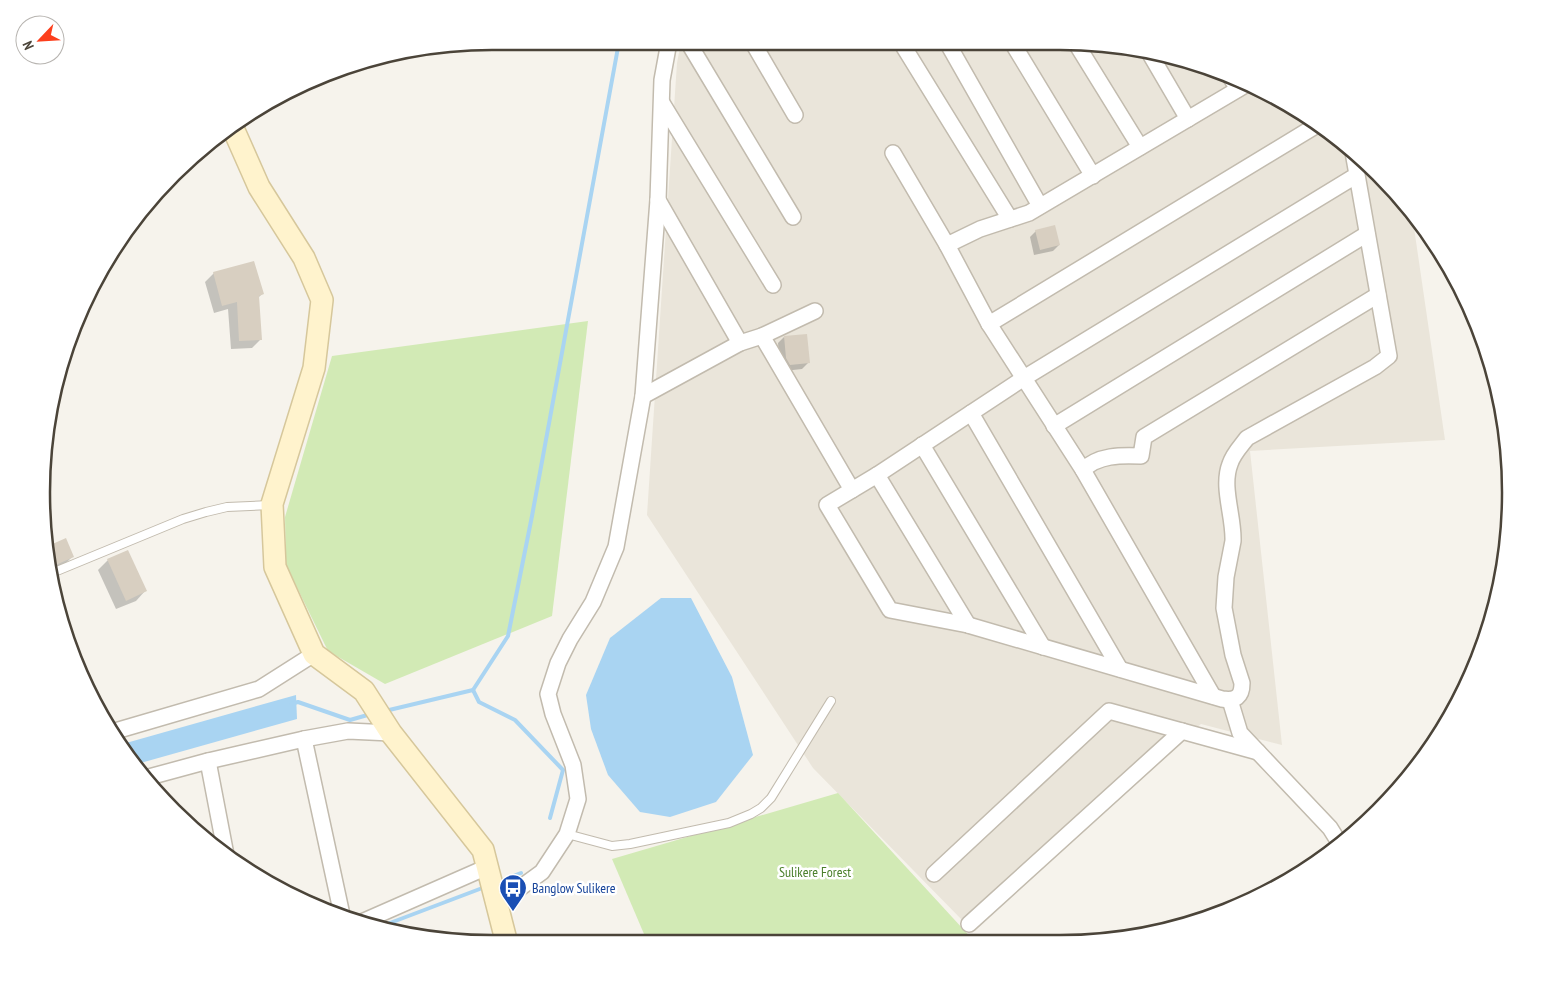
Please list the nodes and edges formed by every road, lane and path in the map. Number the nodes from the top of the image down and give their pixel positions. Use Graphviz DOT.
graph roads {
  1 [pos="668,50"];
  2 [pos="693,50"];
  3 [pos="756,50"];
  4 [pos="906,50"];
  5 [pos="951,50"];
  6 [pos="1017,50"];
  7 [pos="1081,51"];
  8 [pos="1154,61"];
  9 [pos="1239,89"];
  10 [pos="661,103"];
  11 [pos="795,115"];
  12 [pos="1188,119"];
  13 [pos="1311,129"];
  14 [pos="235,133"];
  15 [pos="1140,147"];
  16 [pos="893,153"];
  17 [pos="1355,164"];
  18 [pos="1357,175"];
  19 [pos="1093,176"];
  20 [pos="658,200"];
  21 [pos="1040,206"];
  22 [pos="793,217"];
  23 [pos="1010,219"];
  24 [pos="1367,234"];
  25 [pos="947,245"];
  26 [pos="773,285"];
  27 [pos="1378,295"];
  28 [pos="815,311"];
  29 [pos="989,324"];
  30 [pos="762,336"];
  31 [pos="740,343"];
  32 [pos="1024,378"];
  33 [pos="642,396"];
  34 [pos="971,413"];
  35 [pos="1054,426"];
  36 [pos="922,445"];
  37 [pos="1083,470"];
  38 [pos="877,475"];
  39 [pos="852,490"];
  40 [pos="272,504"];
  41 [pos="58,571"];
  42 [pos="968,625"];
  43 [pos="1043,647"];
  44 [pos="314,654"];
  45 [pos="1120,669"];
  46 [pos="1213,696"];
  47 [pos="1230,700"];
  48 [pos="831,701"];
  49 [pos="120,730"];
  50 [pos="1182,731"];
  51 [pos="390,733"];
  52 [pos="304,739"];
  53 [pos="1258,752"];
  54 [pos="208,761"];
  55 [pos="153,776"];
  56 [pos="567,834"];
  57 [pos="1336,838"];
  58 [pos="224,845"];
  59 [pos="487,867"];
  60 [pos="934,874"];
  61 [pos="496,897"];
  62 [pos="341,908"];
  63 [pos="371,918"];
  64 [pos="968,924"];
  65 [pos="505,935"];
  1 -- 10 [label="street"];
  2 -- 22 [label="street"];
  3 -- 11 [label="street"];
  4 -- 23 [label="street"];
  5 -- 21 [label="street"];
  6 -- 19 [label="street"];
  7 -- 15 [label="street"];
  8 -- 12 [label="street"];
  9 -- 12 [label="street"];
  10 -- 20 [label="street"];
  10 -- 26 [label="street"];
  12 -- 15 [label="street"];
  13 -- 29 [label="street"];
  14 -- 40 [label="main road"];
  15 -- 19 [label="street"];
  16 -- 25 [label="street"];
  17 -- 18 [label="street"];
  18 -- 24 [label="street"];
  18 -- 32 [label="street"];
  19 -- 21 [label="street"];
  20 -- 31 [label="street"];
  20 -- 33 [label="street"];
  21 -- 23 [label="street"];
  23 -- 25 [label="street"];
  24 -- 27 [label="street"];
  24 -- 35 [label="street"];
  25 -- 29 [label="street"];
  27 -- 37 [label="street"];
  27 -- 47 [label="street"];
  28 -- 30 [label="street"];
  29 -- 32 [label="street"];
  30 -- 31 [label="street"];
  30 -- 39 [label="street"];
  31 -- 33 [label="street"];
  32 -- 34 [label="street"];
  32 -- 35 [label="street"];
  33 -- 56 [label="street"];
  34 -- 36 [label="street"];
  34 -- 45 [label="street"];
  35 -- 37 [label="street"];
  36 -- 38 [label="street"];
  36 -- 43 [label="street"];
  37 -- 46 [label="street"];
  38 -- 39 [label="street"];
  38 -- 42 [label="street"];
  39 -- 42 [label="street"];
  40 -- 41 [label="lane"];
  40 -- 44 [label="main road"];
  42 -- 43 [label="street"];
  43 -- 45 [label="street"];
  44 -- 49 [label="street"];
  44 -- 51 [label="main road"];
  45 -- 46 [label="street"];
  46 -- 47 [label="street"];
  47 -- 53 [label="street"];
  48 -- 56 [label="lane"];
  50 -- 53 [label="street"];
  50 -- 60 [label="street"];
  50 -- 64 [label="street"];
  51 -- 52 [label="street"];
  51 -- 59 [label="main road"];
  52 -- 54 [label="street"];
  52 -- 62 [label="street"];
  53 -- 57 [label="street"];
  54 -- 55 [label="street"];
  54 -- 58 [label="street"];
  56 -- 61 [label="street"];
  59 -- 61 [label="main road"];
  59 -- 63 [label="street"];
  61 -- 65 [label="main road"];
}
